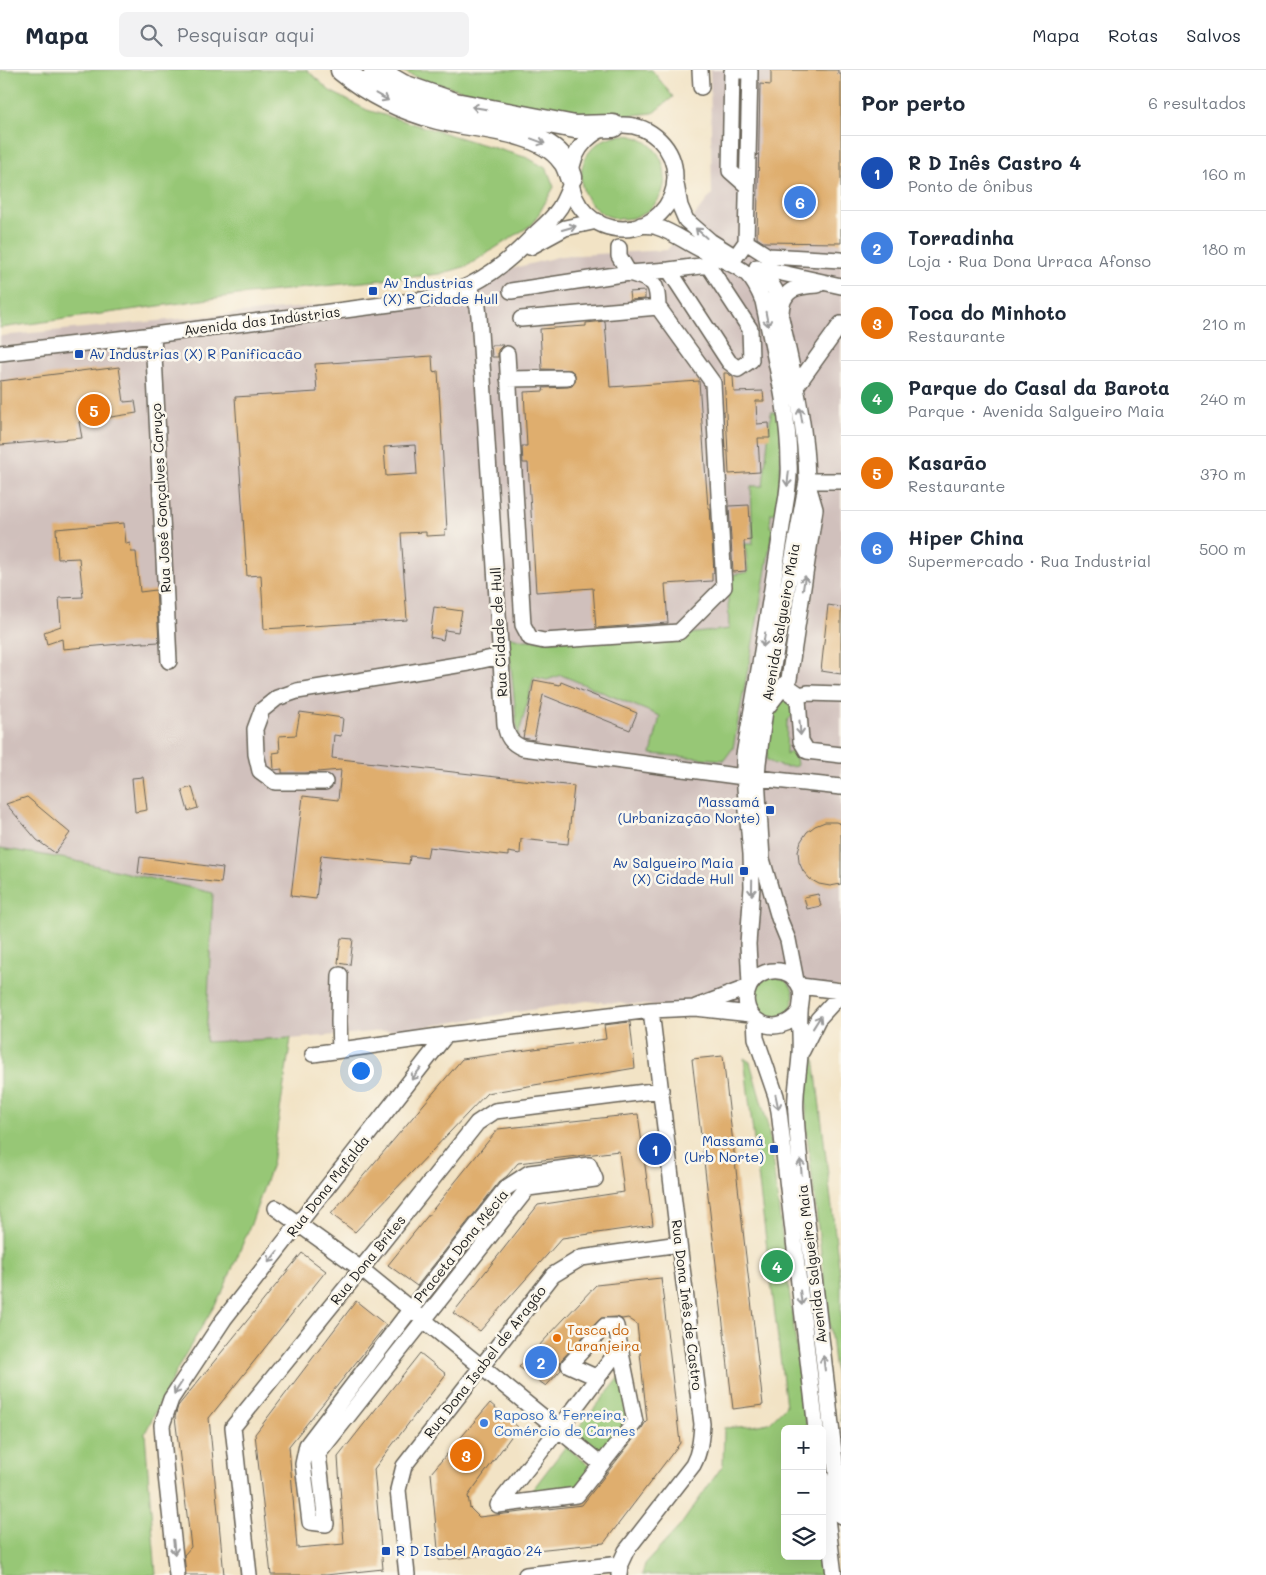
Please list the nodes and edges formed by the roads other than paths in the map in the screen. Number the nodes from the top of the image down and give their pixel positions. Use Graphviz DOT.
graph roads {
  1 [pos="342,70"];
  2 [pos="375,70"];
  3 [pos="700,70"];
  4 [pos="701,87"];
  5 [pos="613,126"];
  6 [pos="571,180"];
  7 [pos="675,180"];
  8 [pos="747,186"];
  9 [pos="599,223"];
  10 [pos="636,227"];
  11 [pos="746,242"];
  12 [pos="619,248"];
  13 [pos="513,256"];
  14 [pos="734,260"];
  15 [pos="841,260"];
  16 [pos="669,270"];
  17 [pos="752,271"];
  18 [pos="629,273"];
  19 [pos="838,285"];
  20 [pos="469,287"];
  21 [pos="510,291"];
  22 [pos="658,307"];
  23 [pos="780,317"];
  24 [pos="521,318"];
  25 [pos="841,324"];
  26 [pos="153,335"];
  27 [pos="0,353"];
  28 [pos="506,354"];
  29 [pos="567,378"];
  30 [pos="508,380"];
  31 [pos="795,388"];
  32 [pos="807,481"];
  33 [pos="841,481"];
  34 [pos="501,656"];
  35 [pos="168,661"];
  36 [pos="784,686"];
  37 [pos="841,694"];
  38 [pos="765,710"];
  39 [pos="841,755"];
  40 [pos="750,777"];
  41 [pos="325,782"];
  42 [pos="841,787"];
  43 [pos="340,976"];
  44 [pos="798,983"];
  45 [pos="749,986"];
  46 [pos="841,992"];
  47 [pos="801,1007"];
  48 [pos="695,1008"];
  49 [pos="651,1010"];
  50 [pos="753,1016"];
  51 [pos="446,1035"];
  52 [pos="340,1050"];
  53 [pos="313,1054"];
  54 [pos="800,1055"];
  55 [pos="661,1090"];
  56 [pos="276,1208"];
  57 [pos="300,1223"];
  58 [pos="679,1244"];
  59 [pos="361,1269"];
  60 [pos="410,1310"];
  61 [pos="423,1321"];
  62 [pos="620,1348"];
  63 [pos="482,1367"];
  64 [pos="598,1378"];
  65 [pos="816,1425"];
  66 [pos="558,1430"];
  67 [pos="601,1464"];
  68 [pos="826,1510"];
  69 [pos="841,1516"];
  70 [pos="619,1570"];
  71 [pos="177,1575"];
  72 [pos="249,1575"];
  73 [pos="407,1575"];
  74 [pos="526,1575"];
  75 [pos="834,1575"];
  1 -- 6 [label="highway, one-way"];
  5 -- 2 [label="highway, one-way"];
  3 -- 4 [label="street"];
  5 -- 6 [label="street"];
  5 -- 7 [label="street"];
  6 -- 9 [label="street"];
  6 -- 13 [label="street, Avenida das Indústrias"];
  7 -- 10 [label="street"];
  14 -- 7 [label="street, one-way"];
  8 -- 8 [label="street"];
  8 -- 11 [label="street"];
  9 -- 10 [label="street"];
  9 -- 12 [label="street"];
  13 -- 9 [label="street, Avenida das Indústrias, one-way"];
  10 -- 12 [label="street"];
  10 -- 14 [label="street"];
  11 -- 14 [label="street"];
  11 -- 15 [label="street"];
  12 -- 18 [label="street"];
  13 -- 20 [label="street, Avenida das Indústrias"];
  14 -- 17 [label="street"];
  16 -- 16 [label="street"];
  16 -- 18 [label="street"];
  17 -- 19 [label="street"];
  17 -- 23 [label="street, Avenida Salgueiro Maia"];
  17 -- 40 [label="street, Avenida Salgueiro Maia, one-way"];
  18 -- 21 [label="street"];
  18 -- 22 [label="street"];
  19 -- 23 [label="street"];
  20 -- 26 [label="street, Avenida das Indústrias"];
  20 -- 34 [label="street, Rua Cidade de Hull"];
  22 -- 24 [label="street"];
  22 -- 30 [label="street"];
  23 -- 31 [label="street, Avenida Salgueiro Maia"];
  25 -- 31 [label="street"];
  26 -- 27 [label="street, Avenida das Indústrias"];
  26 -- 35 [label="street, Rua José Gonçalves Caruço"];
  28 -- 30 [label="street"];
  29 -- 30 [label="street"];
  32 -- 31 [label="street, Avenida Salgueiro Maia, one-way"];
  32 -- 33 [label="street"];
  36 -- 32 [label="street, one-way"];
  32 -- 38 [label="street, Avenida Salgueiro Maia"];
  34 -- 40 [label="street, Rua Cidade de Hull"];
  34 -- 41 [label="street"];
  36 -- 37 [label="street"];
  36 -- 38 [label="street"];
  36 -- 39 [label="street, one-way"];
  38 -- 40 [label="street, Avenida Salgueiro Maia"];
  40 -- 42 [label="street, Rua Cidade de Hull"];
  40 -- 44 [label="street, Avenida Salgueiro Maia"];
  40 -- 45 [label="street, Avenida Salgueiro Maia, one-way"];
  43 -- 52 [label="street"];
  44 -- 45 [label="street"];
  44 -- 46 [label="street"];
  44 -- 47 [label="street, Avenida Salgueiro Maia"];
  45 -- 48 [label="street"];
  45 -- 50 [label="street, Avenida Salgueiro Maia"];
  46 -- 47 [label="street"];
  54 -- 46 [label="street, one-way"];
  47 -- 50 [label="street"];
  47 -- 54 [label="street, Avenida Salgueiro Maia"];
  48 -- 49 [label="street"];
  48 -- 50 [label="street"];
  49 -- 51 [label="street"];
  49 -- 55 [label="street, Rua Dona Inês de Castro"];
  50 -- 65 [label="street, Avenida Salgueiro Maia, one-way"];
  51 -- 52 [label="street"];
  51 -- 57 [label="street, Rua Dona Mafalda, one-way"];
  52 -- 53 [label="street"];
  69 -- 54 [label="street, Avenida Salgueiro Maia, one-way"];
  55 -- 58 [label="street, Rua Dona Inês de Castro"];
  55 -- 59 [label="street, Rua Dona Brites"];
  56 -- 57 [label="street"];
  57 -- 59 [label="street"];
  57 -- 71 [label="street, Rua Dona Mafalda, one-way"];
  58 -- 63 [label="street, Rua Dona Isabel de Aragão"];
  58 -- 70 [label="street, Rua Dona Inês de Castro"];
  59 -- 60 [label="street"];
  59 -- 72 [label="street, Rua Dona Brites"];
  60 -- 61 [label="street"];
  60 -- 61 [label="street, Praceta Dona Mécia"];
  60 -- 61 [label="street"];
  61 -- 63 [label="street"];
  62 -- 64 [label="street"];
  62 -- 64 [label="street"];
  62 -- 67 [label="street"];
  63 -- 66 [label="street"];
  63 -- 73 [label="street, Rua Dona Isabel de Aragão"];
  64 -- 66 [label="street"];
  66 -- 67 [label="street"];
  66 -- 67 [label="street"];
  68 -- 75 [label="street"];
  70 -- 74 [label="street"];
}
